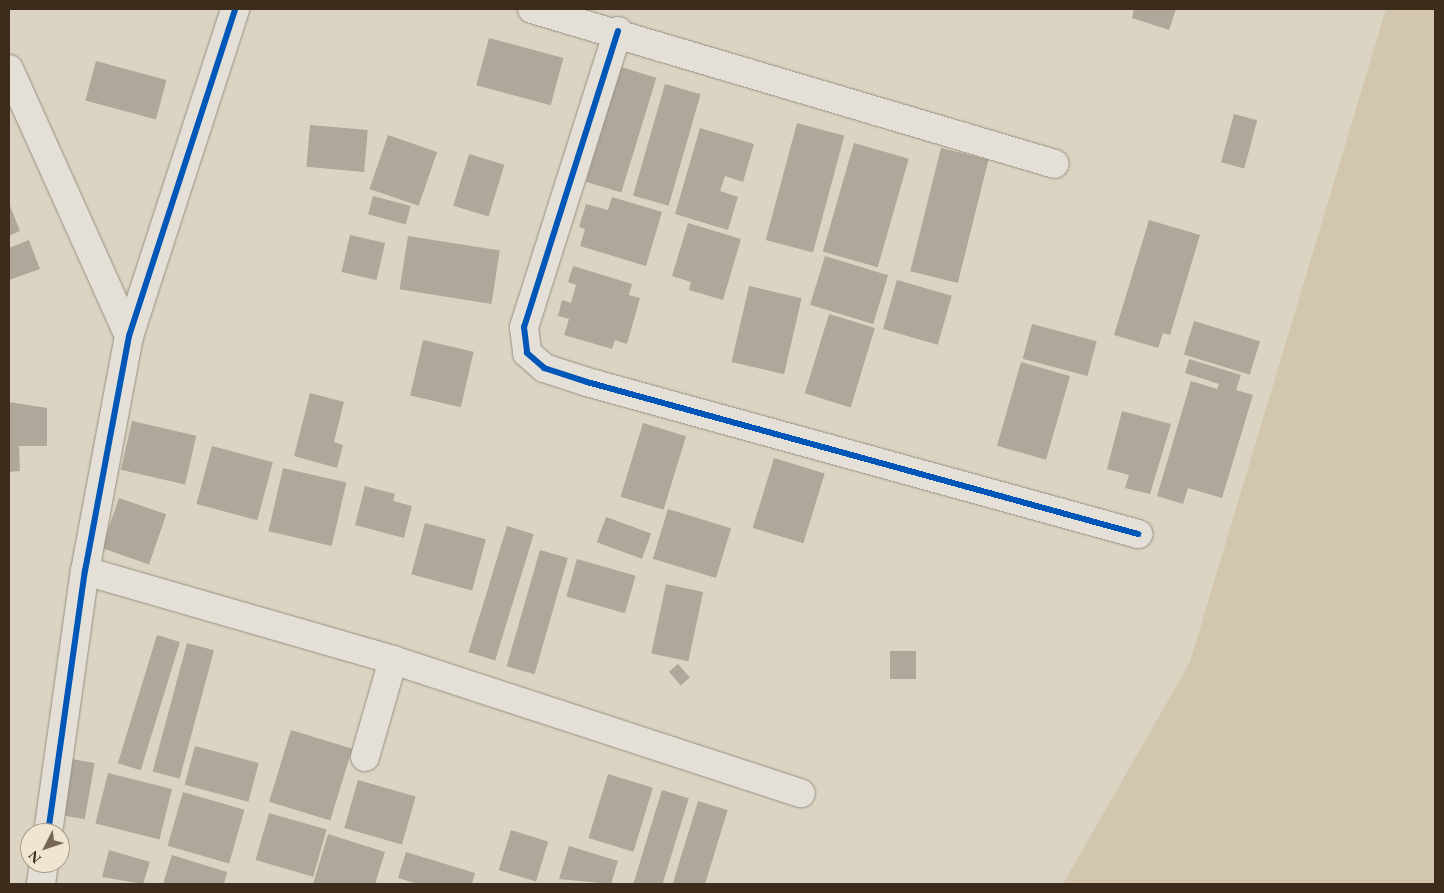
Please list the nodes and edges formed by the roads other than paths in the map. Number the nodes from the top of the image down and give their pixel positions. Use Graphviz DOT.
graph roads {
  1 [pos="235,9"];
  2 [pos="532,9"];
  3 [pos="618,31"];
  4 [pos="9,69"];
  5 [pos="1055,164"];
  6 [pos="129,336"];
  7 [pos="1138,534"];
  8 [pos="85,571"];
  9 [pos="393,660"];
  10 [pos="365,757"];
  11 [pos="801,793"];
  12 [pos="49,823"];
  1 -- 6 [label="street"];
  2 -- 3 [label="street"];
  3 -- 5 [label="street"];
  3 -- 7 [label="street"];
  4 -- 6 [label="street"];
  6 -- 8 [label="street"];
  8 -- 9 [label="street"];
  8 -- 12 [label="street"];
  9 -- 10 [label="street"];
  9 -- 11 [label="street"];
}
